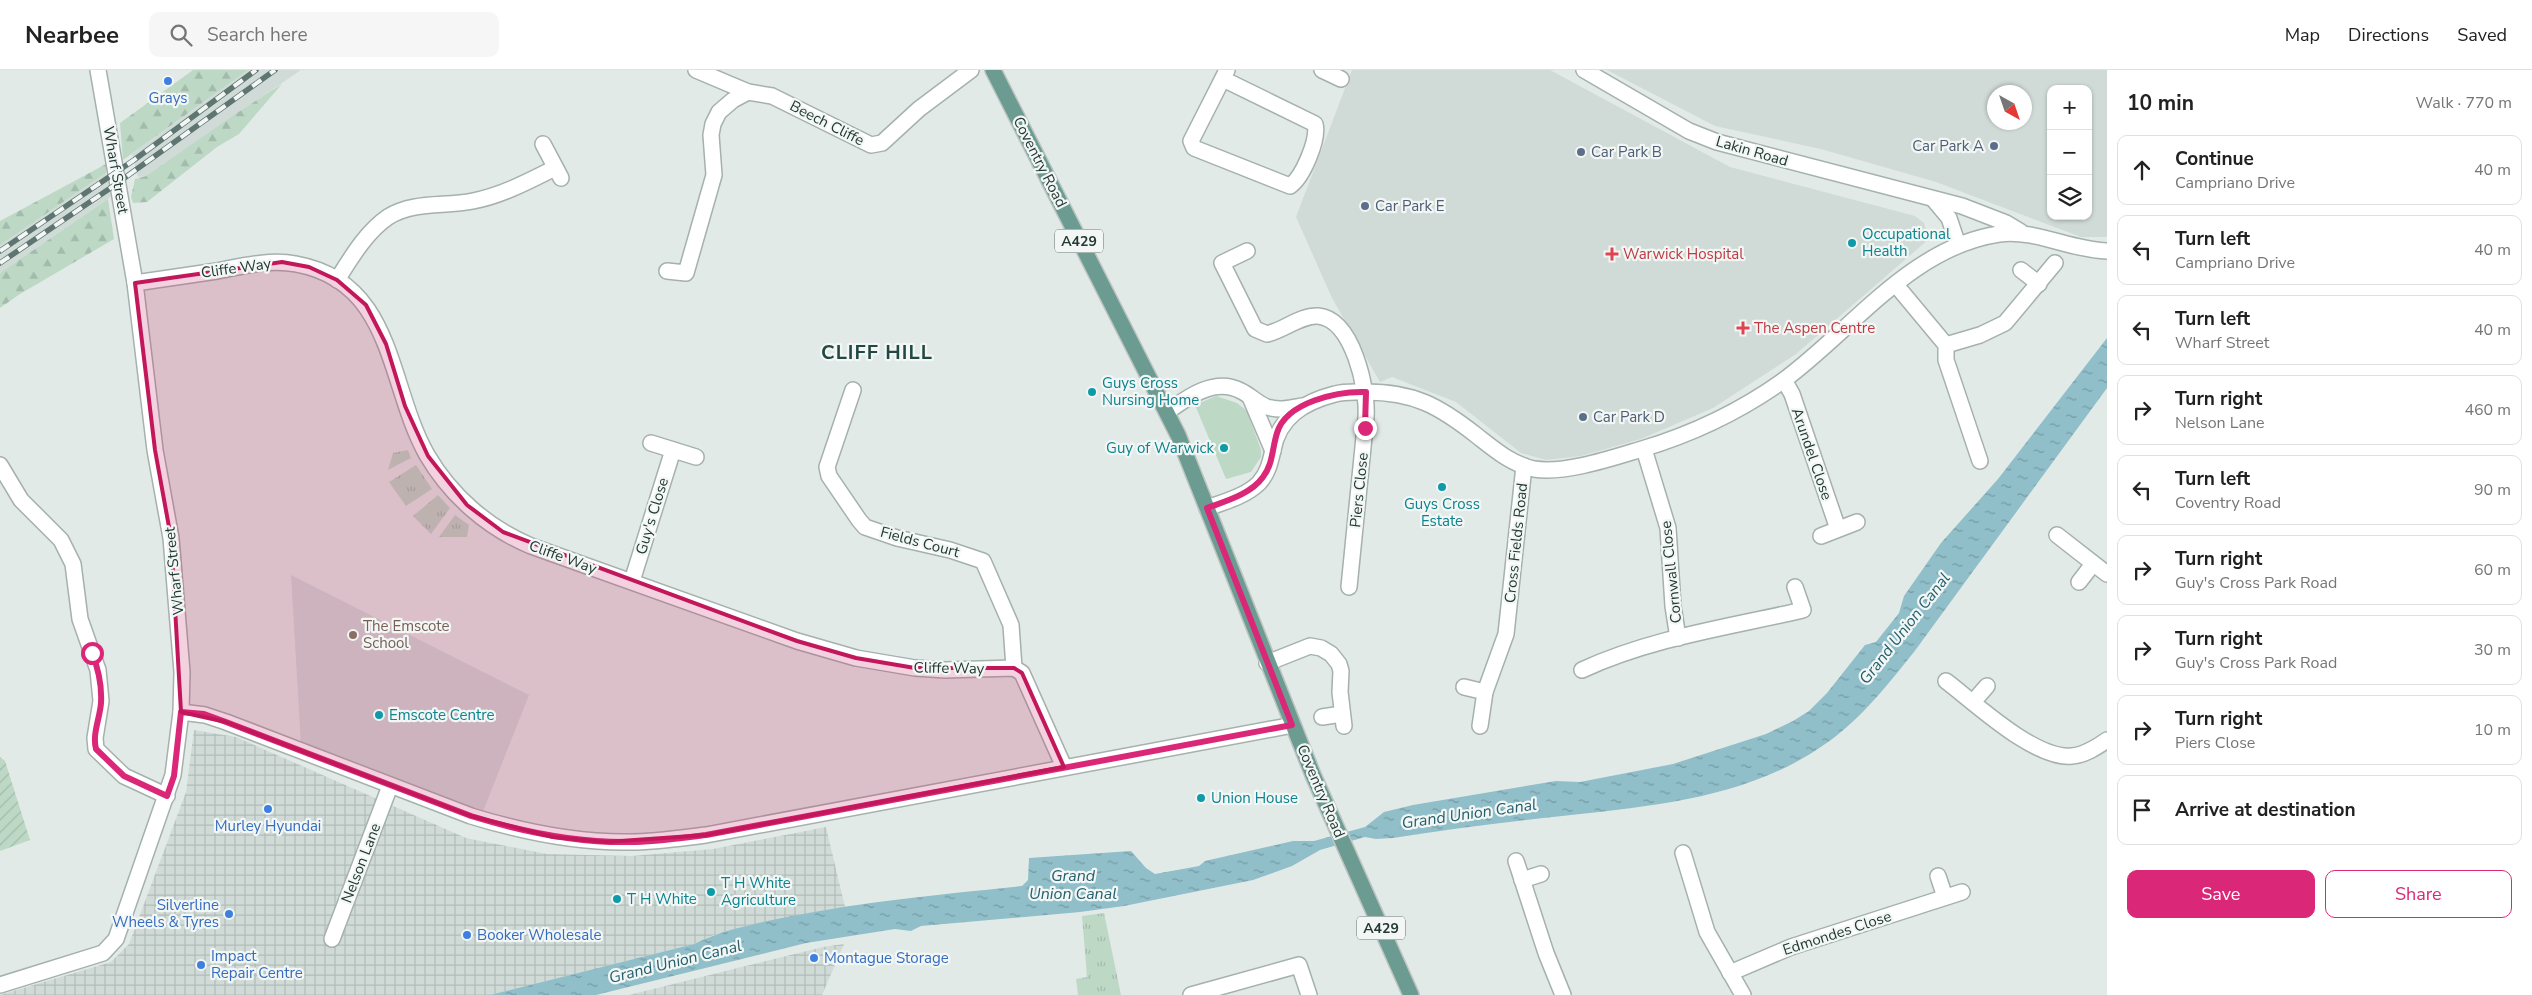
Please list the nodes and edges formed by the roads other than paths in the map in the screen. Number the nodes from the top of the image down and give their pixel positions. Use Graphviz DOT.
graph roads {
  1 [pos="98,70"];
  2 [pos="696,70"];
  3 [pos="971,70"];
  4 [pos="993,70"];
  5 [pos="1322,70"];
  6 [pos="1584,70"];
  7 [pos="1225,75"];
  8 [pos="1341,79"];
  9 [pos="748,92"];
  10 [pos="543,144"];
  11 [pos="1934,200"];
  12 [pos="2025,234"];
  13 [pos="1958,245"];
  14 [pos="1247,251"];
  15 [pos="2107,251"];
  16 [pos="2055,263"];
  17 [pos="2021,270"];
  18 [pos="667,271"];
  19 [pos="337,280"];
  20 [pos="134,283"];
  21 [pos="2039,284"];
  22 [pos="1896,285"];
  23 [pos="1946,346"];
  24 [pos="1784,380"];
  25 [pos="853,390"];
  26 [pos="1366,392"];
  27 [pos="1249,395"];
  28 [pos="1303,406"];
  29 [pos="1166,412"];
  30 [pos="651,443"];
  31 [pos="1644,449"];
  32 [pos="673,450"];
  33 [pos="1273,451"];
  34 [pos="696,457"];
  35 [pos="1980,461"];
  36 [pos="0,465"];
  37 [pos="1524,466"];
  38 [pos="1207,508"];
  39 [pos="1857,522"];
  40 [pos="1838,529"];
  41 [pos="2057,535"];
  42 [pos="1821,536"];
  43 [pos="2093,564"];
  44 [pos="2107,574"];
  45 [pos="632,581"];
  46 [pos="2079,582"];
  47 [pos="1350,587"];
  48 [pos="1795,587"];
  49 [pos="1678,638"];
  50 [pos="1267,663"];
  51 [pos="1014,668"];
  52 [pos="1582,670"];
  53 [pos="1946,681"];
  54 [pos="1987,686"];
  55 [pos="1464,687"];
  56 [pos="1485,692"];
  57 [pos="1973,702"];
  58 [pos="181,712"];
  59 [pos="1322,717"];
  60 [pos="1292,725"];
  61 [pos="1480,726"];
  62 [pos="2107,740"];
  63 [pos="1064,768"];
  64 [pos="390,786"];
  65 [pos="167,796"];
  66 [pos="1516,861"];
  67 [pos="1682,864"];
  68 [pos="1541,874"];
  69 [pos="1938,876"];
  70 [pos="1522,880"];
  71 [pos="1962,892"];
  72 [pos="1945,897"];
  73 [pos="332,939"];
  74 [pos="1730,973"];
  75 [pos="0,985"];
  76 [pos="1191,995"];
  77 [pos="1309,995"];
  78 [pos="1411,995"];
  79 [pos="1564,995"];
  80 [pos="1743,995"];
  1 -- 20 [label="street, Wharf Street"];
  2 -- 9 [label="street, Beech Cliffe"];
  3 -- 9 [label="street, Beech Cliffe"];
  4 -- 29 [label="main road, Coventry Road / A429"];
  5 -- 8 [label="street"];
  6 -- 11 [label="street, Lakin Road"];
  7 -- 7 [label="street"];
  9 -- 18 [label="street"];
  10 -- 19 [label="street"];
  11 -- 12 [label="street, Lakin Road"];
  11 -- 13 [label="street"];
  12 -- 13 [label="street"];
  12 -- 15 [label="street"];
  13 -- 22 [label="street"];
  14 -- 26 [label="street, Piers Close"];
  16 -- 21 [label="street"];
  17 -- 21 [label="street"];
  19 -- 20 [label="street, Cliffe Way"];
  19 -- 45 [label="street, Cliffe Way"];
  20 -- 58 [label="street, Wharf Street"];
  21 -- 23 [label="street"];
  22 -- 23 [label="street"];
  22 -- 24 [label="street"];
  23 -- 35 [label="street"];
  24 -- 31 [label="street"];
  24 -- 40 [label="street, Arundel Close"];
  25 -- 51 [label="street, Fields Court"];
  26 -- 28 [label="street"];
  26 -- 37 [label="street"];
  26 -- 47 [label="street, Piers Close"];
  27 -- 28 [label="street"];
  27 -- 29 [label="street"];
  27 -- 33 [label="street"];
  28 -- 33 [label="street"];
  29 -- 38 [label="main road, Coventry Road / A429"];
  30 -- 32 [label="street"];
  31 -- 37 [label="street"];
  31 -- 49 [label="street, Cornwall Close"];
  32 -- 34 [label="street"];
  32 -- 45 [label="street, Guy's Close"];
  33 -- 38 [label="street"];
  36 -- 65 [label="street"];
  37 -- 56 [label="street, Cross Fields Road"];
  38 -- 50 [label="main road, Coventry Road / A429"];
  39 -- 40 [label="street"];
  40 -- 42 [label="street"];
  41 -- 43 [label="street"];
  43 -- 44 [label="street"];
  43 -- 46 [label="street"];
  45 -- 51 [label="street, Cliffe Way"];
  48 -- 49 [label="street, Cornwall Close"];
  49 -- 52 [label="street, Cornwall Close"];
  50 -- 59 [label="street"];
  50 -- 60 [label="main road, Coventry Road / A429"];
  51 -- 63 [label="street"];
  53 -- 57 [label="street"];
  54 -- 57 [label="street"];
  55 -- 56 [label="street"];
  56 -- 61 [label="street, Cross Fields Road"];
  57 -- 62 [label="street"];
  58 -- 64 [label="street"];
  58 -- 65 [label="street, Wharf Street"];
  60 -- 63 [label="street"];
  60 -- 78 [label="main road, Coventry Road / A429"];
  63 -- 64 [label="street"];
  64 -- 73 [label="street, Nelson Lane"];
  65 -- 75 [label="street, Wharf Street"];
  66 -- 70 [label="street"];
  67 -- 74 [label="street"];
  68 -- 70 [label="street"];
  69 -- 72 [label="street"];
  70 -- 79 [label="street"];
  71 -- 72 [label="street, Edmondes Close"];
  72 -- 74 [label="street, Edmondes Close"];
  74 -- 80 [label="street"];
  76 -- 77 [label="street"];
}
